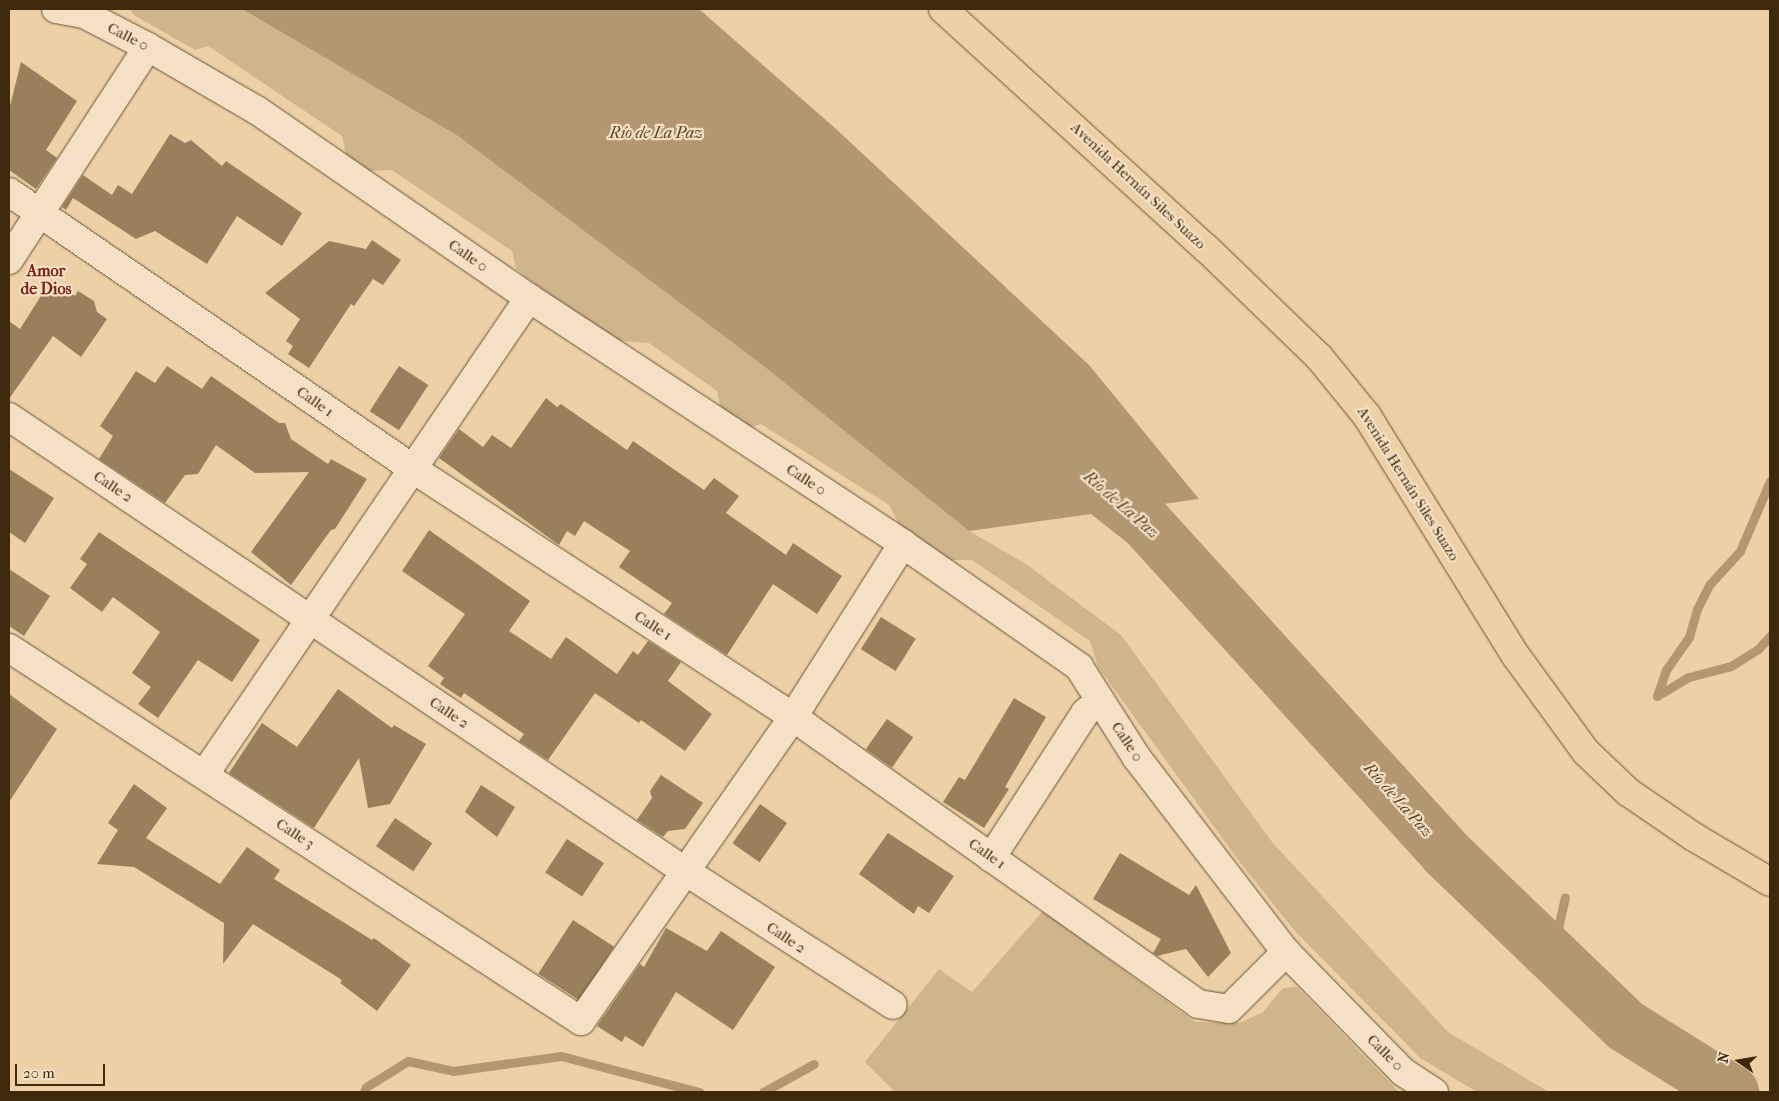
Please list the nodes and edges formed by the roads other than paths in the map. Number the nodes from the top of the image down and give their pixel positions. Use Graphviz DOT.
graph roads {
  1 [pos="56,9"];
  2 [pos="944,9"];
  3 [pos="148,47"];
  4 [pos="9,192"];
  5 [pos="41,212"];
  6 [pos="9,260"];
  7 [pos="529,298"];
  8 [pos="9,417"];
  9 [pos="413,469"];
  10 [pos="903,544"];
  11 [pos="310,620"];
  12 [pos="9,648"];
  13 [pos="1099,701"];
  14 [pos="793,718"];
  15 [pos="204,775"];
  16 [pos="991,858"];
  17 [pos="685,871"];
  18 [pos="1770,882"];
  19 [pos="1286,952"];
  20 [pos="893,1005"];
  21 [pos="1434,1092"];
  1 -- 3 [label="street, Calle 0"];
  2 -- 18 [label="main road, Avenida Hernán Siles Suazo"];
  3 -- 5 [label="street"];
  3 -- 7 [label="street, Calle 0"];
  4 -- 5 [label="street, Calle 1"];
  5 -- 6 [label="street"];
  5 -- 9 [label="street, Calle 1"];
  7 -- 9 [label="street"];
  7 -- 10 [label="street, Calle 0"];
  8 -- 11 [label="street, Calle 2"];
  9 -- 11 [label="street"];
  9 -- 14 [label="street, Calle 1"];
  10 -- 13 [label="street, Calle 0"];
  10 -- 14 [label="street"];
  11 -- 15 [label="street"];
  11 -- 17 [label="street, Calle 2"];
  12 -- 15 [label="street, Calle 3"];
  13 -- 16 [label="street"];
  13 -- 19 [label="street, Calle 0"];
  14 -- 16 [label="street, Calle 1"];
  14 -- 17 [label="street"];
  15 -- 17 [label="street, Calle 3"];
  16 -- 19 [label="street, Calle 1"];
  17 -- 20 [label="street, Calle 2"];
  19 -- 21 [label="street, Calle 0"];
}
